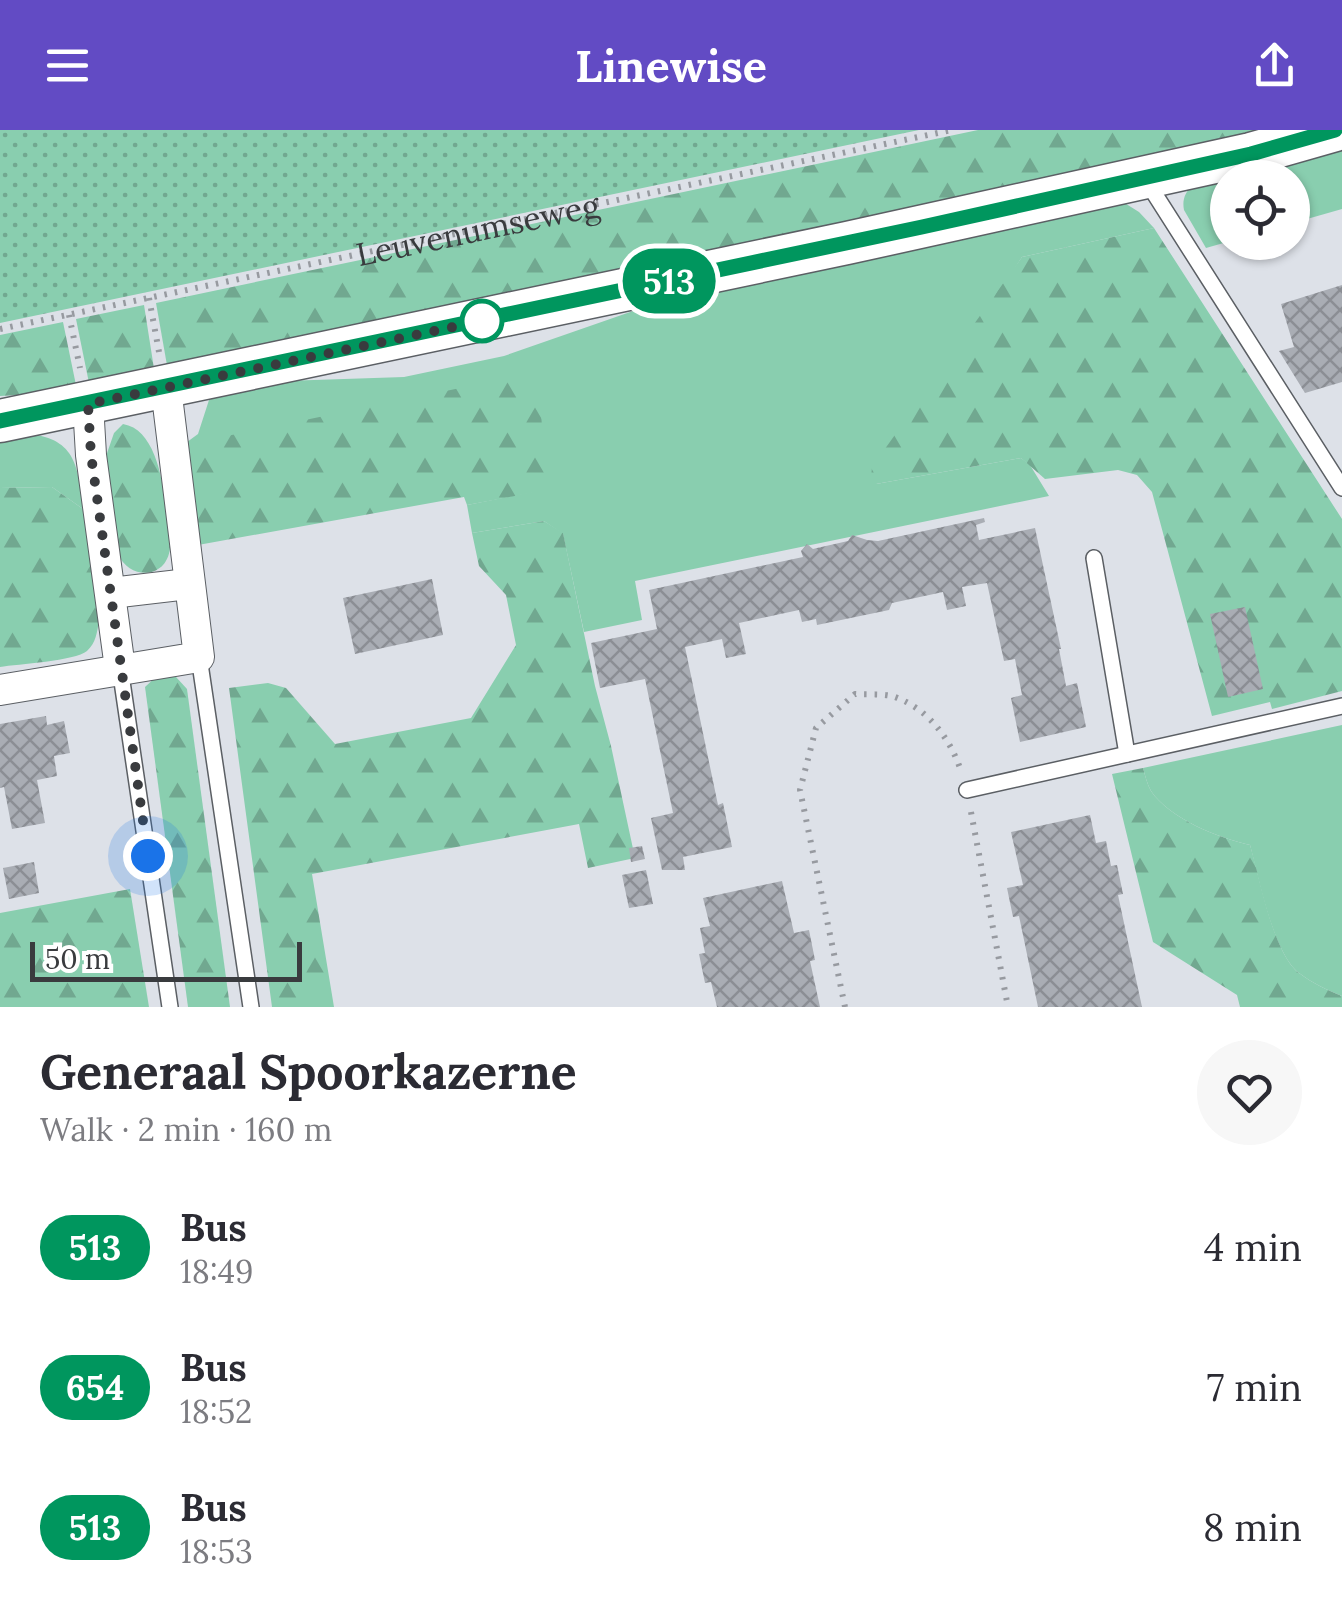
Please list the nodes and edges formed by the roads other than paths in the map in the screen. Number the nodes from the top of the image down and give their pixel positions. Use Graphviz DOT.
graph roads {
  1 [pos="1336,130"];
  2 [pos="1145,178"];
  3 [pos="166,388"];
  4 [pos="88,404"];
  5 [pos="0,421"];
  6 [pos="1342,488"];
  7 [pos="1094,558"];
  8 [pos="188,584"];
  9 [pos="110,593"];
  10 [pos="199,656"];
  11 [pos="120,668"];
  12 [pos="0,690"];
  13 [pos="1342,706"];
  14 [pos="1127,754"];
  15 [pos="967,790"];
  16 [pos="170,1007"];
  17 [pos="251,1007"];
  1 -- 2 [label="main road"];
  2 -- 3 [label="main road"];
  2 -- 6 [label="lane"];
  3 -- 4 [label="main road"];
  3 -- 8 [label="street"];
  4 -- 5 [label="main road"];
  4 -- 9 [label="street"];
  7 -- 14 [label="lane"];
  8 -- 9 [label="street"];
  8 -- 10 [label="street"];
  9 -- 11 [label="street"];
  10 -- 11 [label="street"];
  10 -- 17 [label="lane"];
  11 -- 12 [label="street"];
  11 -- 16 [label="lane"];
  13 -- 14 [label="lane"];
  14 -- 15 [label="lane"];
}
